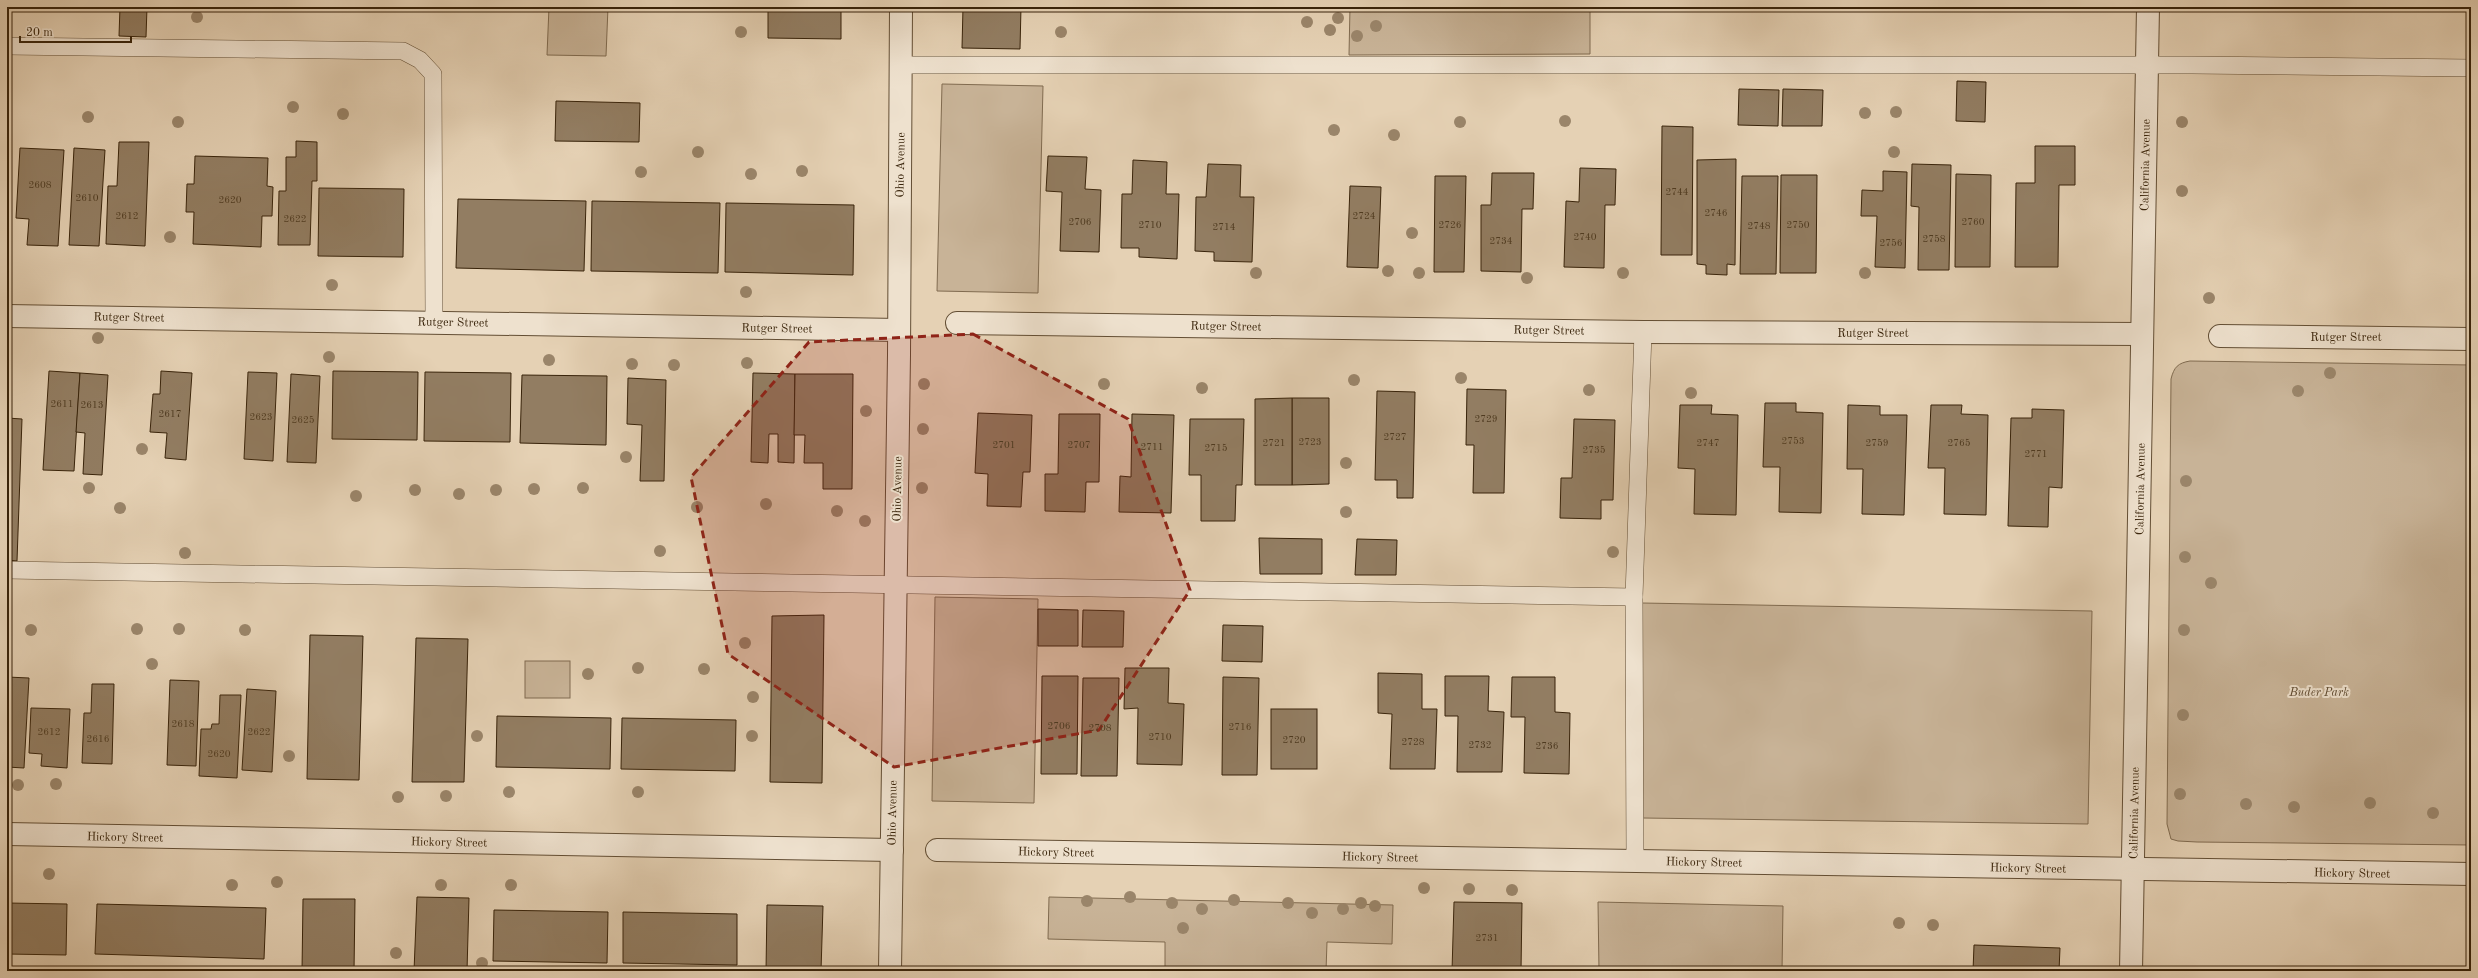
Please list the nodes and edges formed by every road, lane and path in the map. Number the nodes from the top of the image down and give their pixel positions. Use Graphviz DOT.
graph roads {
  1 [pos="902,7"];
  2 [pos="2148,7"];
  3 [pos="7,46"];
  4 [pos="901,65"];
  5 [pos="2146,66"];
  6 [pos="2471,68"];
  7 [pos="7,316"];
  8 [pos="434,321"];
  9 [pos="957,323"];
  10 [pos="899,330"];
  11 [pos="1643,332"];
  12 [pos="2142,334"];
  13 [pos="2220,336"];
  14 [pos="2471,338"];
  15 [pos="7,570"];
  16 [pos="895,585"];
  17 [pos="1634,598"];
  18 [pos="7,834"];
  19 [pos="892,850"];
  20 [pos="937,850"];
  21 [pos="1635,861"];
  22 [pos="2134,869"];
  23 [pos="2471,874"];
  24 [pos="890,971"];
  25 [pos="2132,971"];
  1 -- 4 [label="street, Ohio Avenue"];
  2 -- 5 [label="street, California Avenue"];
  3 -- 8 [label="lane"];
  4 -- 5 [label="lane"];
  4 -- 10 [label="street, Ohio Avenue"];
  5 -- 6 [label="lane"];
  5 -- 12 [label="street, California Avenue"];
  7 -- 8 [label="street, Rutger Street"];
  8 -- 10 [label="street, Rutger Street"];
  9 -- 11 [label="street, Rutger Street"];
  10 -- 16 [label="street, Ohio Avenue"];
  11 -- 12 [label="street, Rutger Street"];
  11 -- 17 [label="lane"];
  12 -- 22 [label="street, California Avenue"];
  13 -- 14 [label="street, Rutger Street"];
  15 -- 16 [label="lane"];
  16 -- 17 [label="lane"];
  16 -- 19 [label="street, Ohio Avenue"];
  17 -- 21 [label="lane"];
  18 -- 19 [label="street, Hickory Street"];
  19 -- 24 [label="street, Ohio Avenue"];
  20 -- 21 [label="street, Hickory Street"];
  21 -- 22 [label="street, Hickory Street"];
  22 -- 23 [label="street, Hickory Street"];
  22 -- 25 [label="street, California Avenue"];
}
